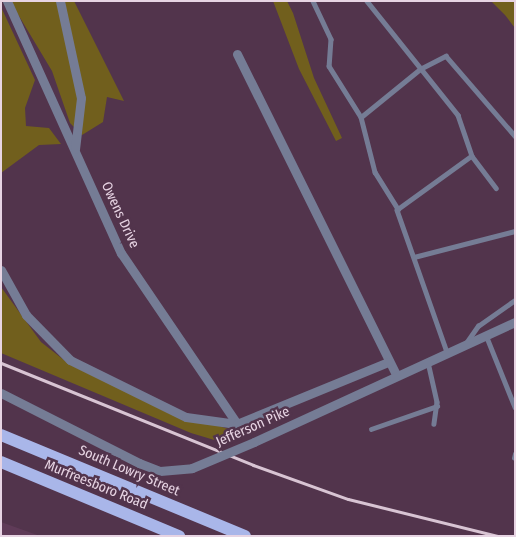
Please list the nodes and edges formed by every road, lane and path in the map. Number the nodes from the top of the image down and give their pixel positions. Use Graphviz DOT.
graph roads {
  1 [pos="7,1"];
  2 [pos="60,1"];
  3 [pos="313,1"];
  4 [pos="367,1"];
  5 [pos="237,54"];
  6 [pos="420,69"];
  7 [pos="361,116"];
  8 [pos="515,136"];
  9 [pos="75,150"];
  10 [pos="472,156"];
  11 [pos="496,188"];
  12 [pos="398,209"];
  13 [pos="515,231"];
  14 [pos="414,257"];
  15 [pos="1,270"];
  16 [pos="515,300"];
  17 [pos="515,322"];
  18 [pos="486,335"];
  19 [pos="465,344"];
  20 [pos="447,352"];
  21 [pos="428,361"];
  22 [pos="388,362"];
  23 [pos="396,375"];
  24 [pos="1,393"];
  25 [pos="437,406"];
  26 [pos="515,407"];
  27 [pos="237,424"];
  28 [pos="434,424"];
  29 [pos="370,429"];
  30 [pos="1,435"];
  31 [pos="515,454"];
  32 [pos="514,458"];
  33 [pos="1,462"];
  34 [pos="179,536"];
  35 [pos="245,536"];
  1 -- 9 [label="street, Owens Drive"];
  2 -- 9 [label="street"];
  3 -- 7 [label="lane"];
  4 -- 6 [label="lane"];
  5 -- 22 [label="street"];
  6 -- 7 [label="lane"];
  6 -- 8 [label="lane"];
  6 -- 10 [label="lane"];
  7 -- 12 [label="lane"];
  9 -- 27 [label="street, Owens Drive"];
  10 -- 11 [label="lane"];
  10 -- 12 [label="lane"];
  12 -- 14 [label="lane"];
  13 -- 14 [label="lane"];
  14 -- 20 [label="lane"];
  15 -- 27 [label="street"];
  16 -- 19 [label="lane"];
  17 -- 18 [label="street, Jefferson Pike"];
  18 -- 19 [label="street, Jefferson Pike"];
  18 -- 26 [label="lane"];
  19 -- 20 [label="street, Jefferson Pike"];
  20 -- 21 [label="street, Jefferson Pike"];
  21 -- 23 [label="street, Jefferson Pike"];
  21 -- 25 [label="lane"];
  22 -- 23 [label="street"];
  22 -- 27 [label="street"];
  23 -- 24 [label="street, Jefferson Pike, bridge"];
  25 -- 28 [label="lane"];
  25 -- 29 [label="lane"];
  30 -- 35 [label="main road, South Lowry Street"];
  31 -- 32 [label="lane"];
  33 -- 34 [label="main road, Murfreesboro Road"];
}
